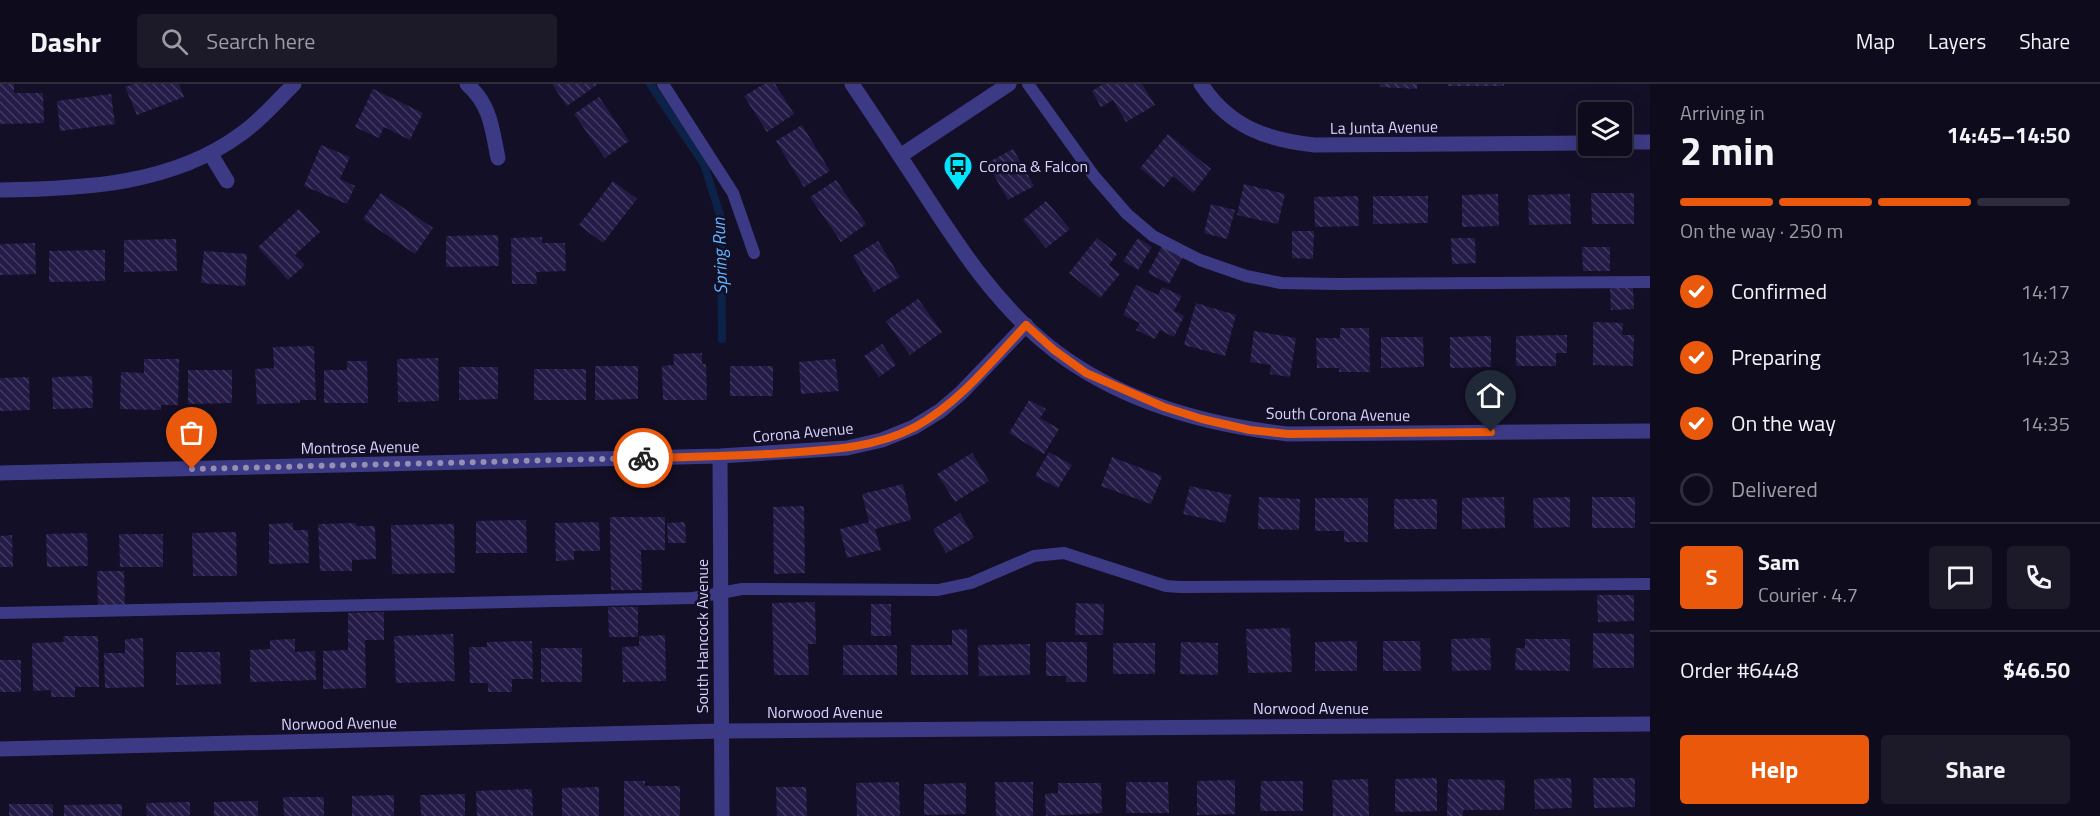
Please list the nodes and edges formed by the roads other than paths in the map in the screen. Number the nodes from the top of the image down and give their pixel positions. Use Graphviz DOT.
graph roads {
  1 [pos="294,84"];
  2 [pos="467,84"];
  3 [pos="663,84"];
  4 [pos="852,84"];
  5 [pos="1009,84"];
  6 [pos="1028,84"];
  7 [pos="1201,84"];
  8 [pos="1578,142"];
  9 [pos="1632,142"];
  10 [pos="1650,142"];
  11 [pos="210,153"];
  12 [pos="900,156"];
  13 [pos="498,158"];
  14 [pos="227,181"];
  15 [pos="0,190"];
  16 [pos="754,253"];
  17 [pos="1650,282"];
  18 [pos="1026,325"];
  19 [pos="1650,431"];
  20 [pos="720,456"];
  21 [pos="0,473"];
  22 [pos="1650,584"];
  23 [pos="720,593"];
  24 [pos="0,613"];
  25 [pos="1650,724"];
  26 [pos="721,731"];
  27 [pos="0,749"];
  28 [pos="722,816"];
  1 -- 11 [label="street"];
  2 -- 13 [label="street"];
  3 -- 16 [label="lane"];
  4 -- 12 [label="street, South Corona Avenue"];
  5 -- 12 [label="street"];
  6 -- 17 [label="lane"];
  7 -- 8 [label="street, La Junta Avenue"];
  9 -- 10 [label="street"];
  11 -- 14 [label="street"];
  11 -- 15 [label="street"];
  12 -- 18 [label="street, South Corona Avenue"];
  18 -- 19 [label="street, South Corona Avenue"];
  18 -- 20 [label="street, Corona Avenue"];
  20 -- 21 [label="street, Montrose Avenue"];
  20 -- 23 [label="street, South Hancock Avenue"];
  22 -- 23 [label="lane"];
  23 -- 24 [label="lane"];
  23 -- 26 [label="street, South Hancock Avenue"];
  25 -- 26 [label="street, Norwood Avenue"];
  26 -- 27 [label="street, Norwood Avenue"];
  26 -- 28 [label="street, South Hancock Avenue"];
}
